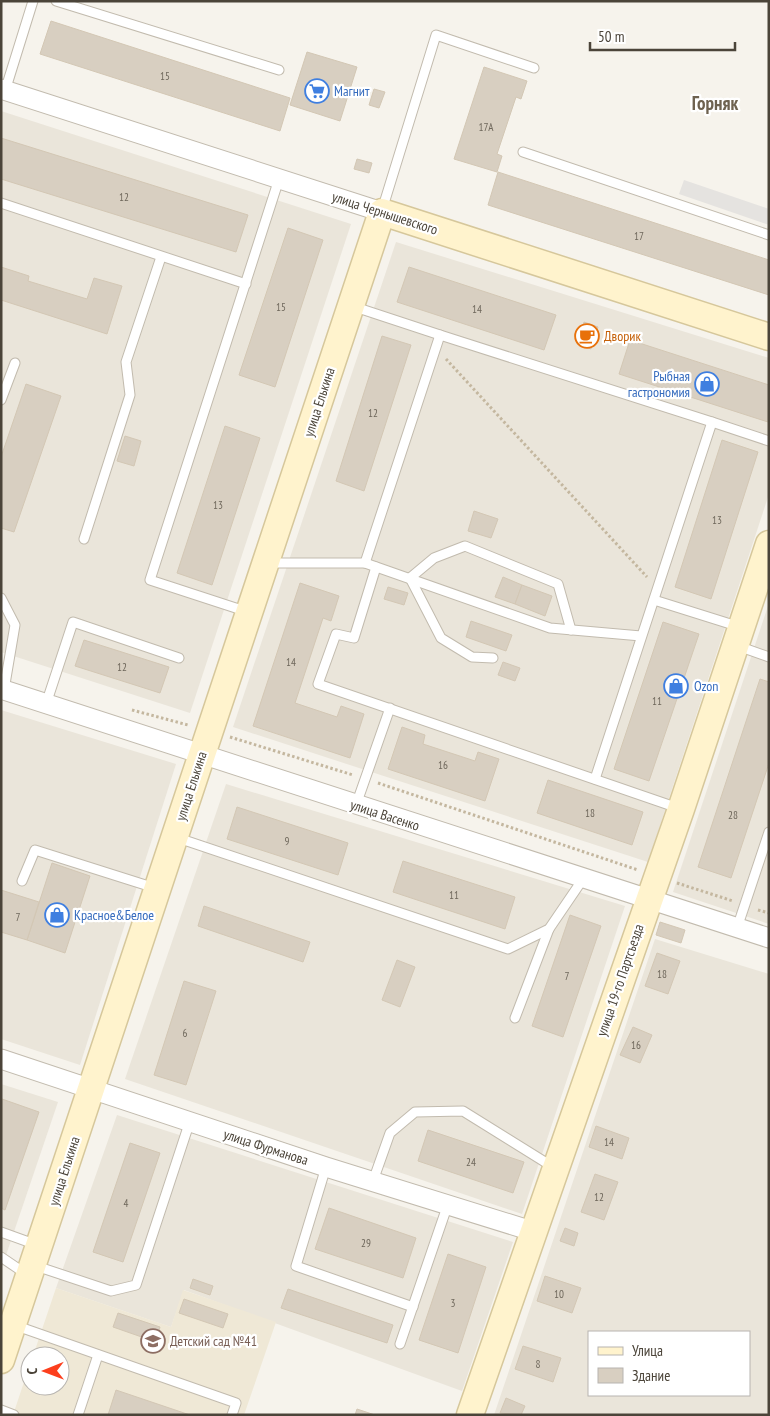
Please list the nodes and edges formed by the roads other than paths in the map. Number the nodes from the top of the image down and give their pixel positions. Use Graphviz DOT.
graph roads {
  1 [pos="33,1"];
  2 [pos="56,1"];
  3 [pos="534,68"];
  4 [pos="279,70"];
  5 [pos="3,90"];
  6 [pos="523,152"];
  7 [pos="279,179"];
  8 [pos="1,203"];
  9 [pos="382,212"];
  10 [pos="769,235"];
  11 [pos="161,257"];
  12 [pos="246,284"];
  13 [pos="350,306"];
  14 [pos="440,335"];
  15 [pos="769,337"];
  16 [pos="15,363"];
  17 [pos="1,400"];
  18 [pos="712,422"];
  19 [pos="769,441"];
  20 [pos="84,540"];
  21 [pos="769,544"];
  22 [pos="265,563"];
  23 [pos="365,563"];
  24 [pos="376,567"];
  25 [pos="410,578"];
  26 [pos="1,598"];
  27 [pos="654,600"];
  28 [pos="249,612"];
  29 [pos="571,630"];
  30 [pos="642,636"];
  31 [pos="738,636"];
  32 [pos="769,657"];
  33 [pos="179,658"];
  34 [pos="494,658"];
  35 [pos="3,690"];
  36 [pos="46,704"];
  37 [pos="390,708"];
  38 [pos="202,756"];
  39 [pos="595,779"];
  40 [pos="356,805"];
  41 [pos="681,809"];
  42 [pos="769,832"];
  43 [pos="175,837"];
  44 [pos="583,879"];
  45 [pos="22,881"];
  46 [pos="652,887"];
  47 [pos="158,888"];
  48 [pos="737,928"];
  49 [pos="549,930"];
  50 [pos="769,938"];
  51 [pos="515,1018"];
  52 [pos="1,1060"];
  53 [pos="91,1088"];
  54 [pos="190,1122"];
  55 [pos="326,1167"];
  56 [pos="555,1168"];
  57 [pos="373,1181"];
  58 [pos="448,1204"];
  59 [pos="1,1232"];
  60 [pos="532,1232"];
  61 [pos="1,1257"];
  62 [pos="34,1262"];
  63 [pos="413,1307"];
  64 [pos="13,1325"];
  65 [pos="400,1344"];
  66 [pos="98,1355"];
  67 [pos="1,1360"];
  68 [pos="1,1410"];
  69 [pos="14,1415"];
  70 [pos="78,1415"];
  71 [pos="232,1415"];
  72 [pos="470,1415"];
  1 -- 5 [label="lane"];
  2 -- 4 [label="lane"];
  3 -- 9 [label="lane"];
  5 -- 7 [label="street, улица Чернышевского"];
  6 -- 10 [label="lane"];
  7 -- 9 [label="street, улица Чернышевского"];
  7 -- 12 [label="lane"];
  8 -- 11 [label="lane"];
  9 -- 13 [label="street, улица Елькина"];
  9 -- 15 [label="street, улица Чернышевского"];
  11 -- 12 [label="lane"];
  11 -- 20 [label="lane"];
  12 -- 28 [label="lane"];
  13 -- 14 [label="lane"];
  13 -- 22 [label="street, улица Елькина"];
  14 -- 18 [label="lane"];
  14 -- 23 [label="lane"];
  16 -- 17 [label="lane"];
  18 -- 19 [label="lane"];
  18 -- 27 [label="lane"];
  21 -- 31 [label="street, улица 19-го Партсъезда"];
  22 -- 23 [label="lane"];
  22 -- 28 [label="street, улица Елькина"];
  23 -- 24 [label="lane"];
  24 -- 25 [label="lane"];
  24 -- 37 [label="lane"];
  25 -- 29 [label="lane"];
  25 -- 29 [label="lane"];
  25 -- 34 [label="lane"];
  26 -- 35 [label="lane"];
  27 -- 30 [label="lane"];
  27 -- 31 [label="lane"];
  28 -- 38 [label="street, улица Елькина"];
  29 -- 30 [label="lane"];
  30 -- 39 [label="lane"];
  31 -- 32 [label="lane"];
  31 -- 41 [label="street, улица 19-го Партсъезда"];
  33 -- 36 [label="lane"];
  35 -- 36 [label="street, улица Васенко"];
  36 -- 38 [label="street, улица Васенко"];
  37 -- 39 [label="lane"];
  37 -- 40 [label="lane"];
  38 -- 40 [label="street, улица Васенко"];
  38 -- 43 [label="street, улица Елькина"];
  39 -- 41 [label="lane"];
  40 -- 44 [label="street, улица Васенко"];
  41 -- 46 [label="street, улица 19-го Партсъезда"];
  42 -- 48 [label="lane"];
  43 -- 47 [label="street, улица Елькина"];
  43 -- 49 [label="lane"];
  44 -- 46 [label="street, улица Васенко"];
  44 -- 49 [label="lane"];
  45 -- 47 [label="lane"];
  46 -- 48 [label="street, улица Васенко"];
  46 -- 56 [label="street, улица 19-го Партсъезда"];
  47 -- 53 [label="street, улица Елькина"];
  48 -- 50 [label="street, улица Васенко"];
  49 -- 51 [label="lane"];
  52 -- 53 [label="street, улица Фурманова"];
  53 -- 54 [label="street, улица Фурманова"];
  53 -- 62 [label="street, улица Елькина"];
  54 -- 55 [label="street, улица Фурманова"];
  54 -- 62 [label="lane"];
  55 -- 57 [label="street, улица Фурманова"];
  55 -- 63 [label="lane"];
  56 -- 57 [label="lane"];
  56 -- 60 [label="street, улица 19-го Партсъезда"];
  57 -- 58 [label="street, улица Фурманова"];
  58 -- 60 [label="street, улица Фурманова"];
  58 -- 63 [label="lane"];
  59 -- 62 [label="lane"];
  60 -- 72 [label="street, улица 19-го Партсъезда"];
  61 -- 62 [label="lane"];
  62 -- 64 [label="street, улица Елькина"];
  63 -- 65 [label="lane"];
  64 -- 66 [label="lane"];
  64 -- 67 [label="street, улица Елькина"];
  66 -- 70 [label="lane"];
  66 -- 71 [label="lane"];
  68 -- 69 [label="lane"];
}
